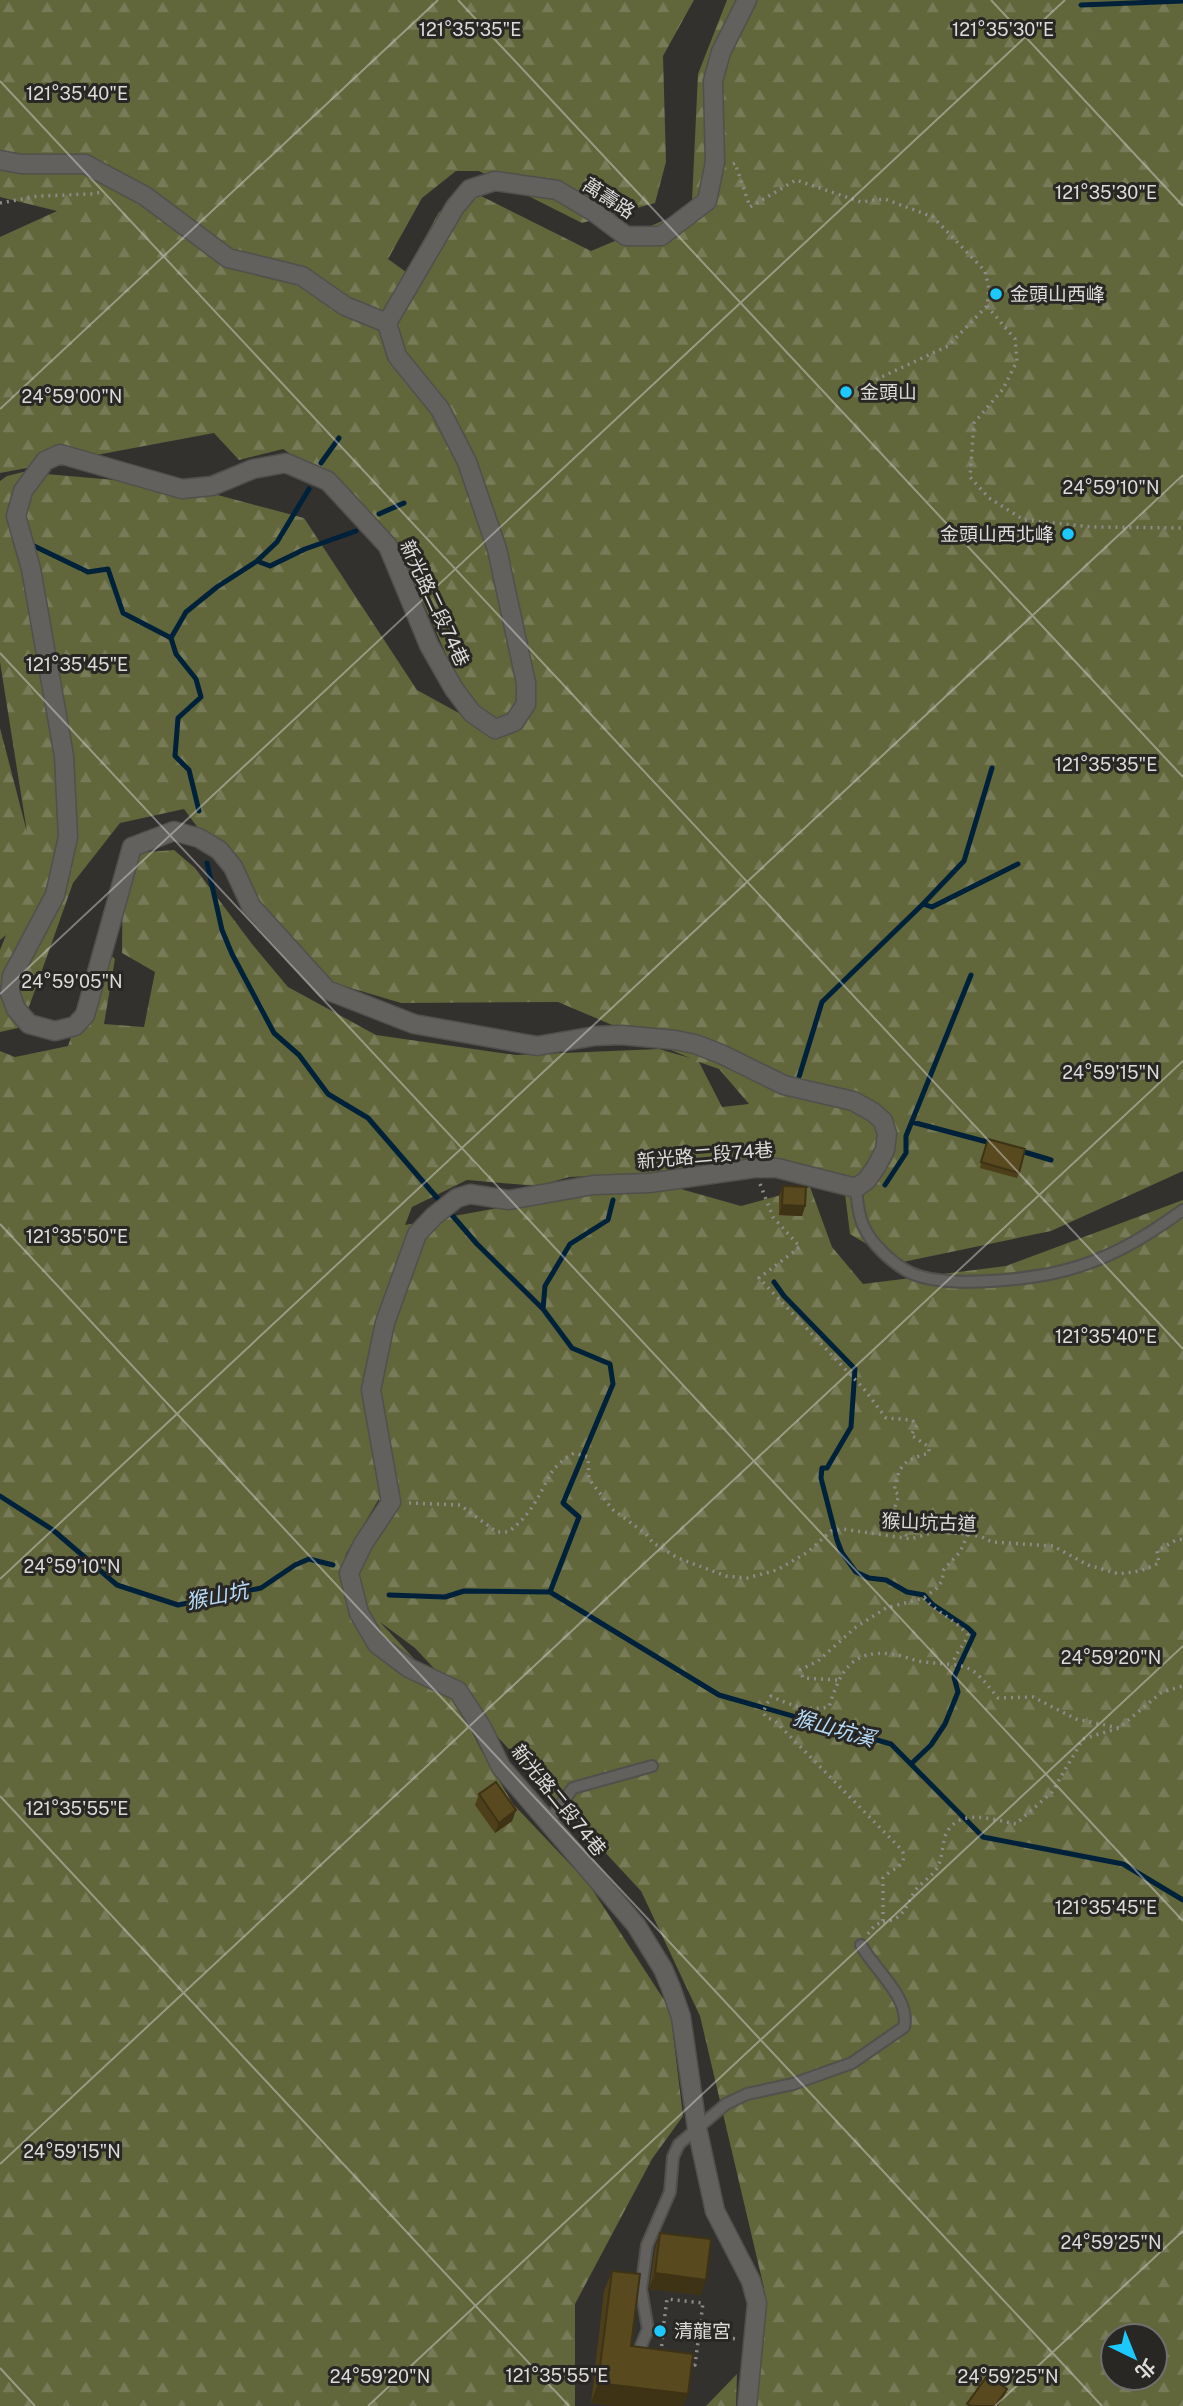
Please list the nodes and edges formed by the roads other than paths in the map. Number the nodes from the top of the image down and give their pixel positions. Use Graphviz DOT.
graph roads {
  1 [pos="747,0"];
  2 [pos="0,160"];
  3 [pos="387,323"];
  4 [pos="856,1188"];
  5 [pos="1183,1210"];
  6 [pos="652,1766"];
  7 [pos="547,1823"];
  8 [pos="861,1945"];
  9 [pos="697,2128"];
  10 [pos="636,2358"];
  11 [pos="747,2406"];
  1 -- 3 [label="street, 萬壽路"];
  2 -- 3 [label="street"];
  3 -- 4 [label="street, 新光路二段74巷"];
  4 -- 5 [label="lane"];
  4 -- 7 [label="street, 新光路二段74巷"];
  6 -- 7 [label="lane"];
  7 -- 9 [label="street, 新光路二段74巷"];
  8 -- 9 [label="lane"];
  9 -- 10 [label="lane"];
  9 -- 11 [label="street, 新光路二段74巷"];
}
